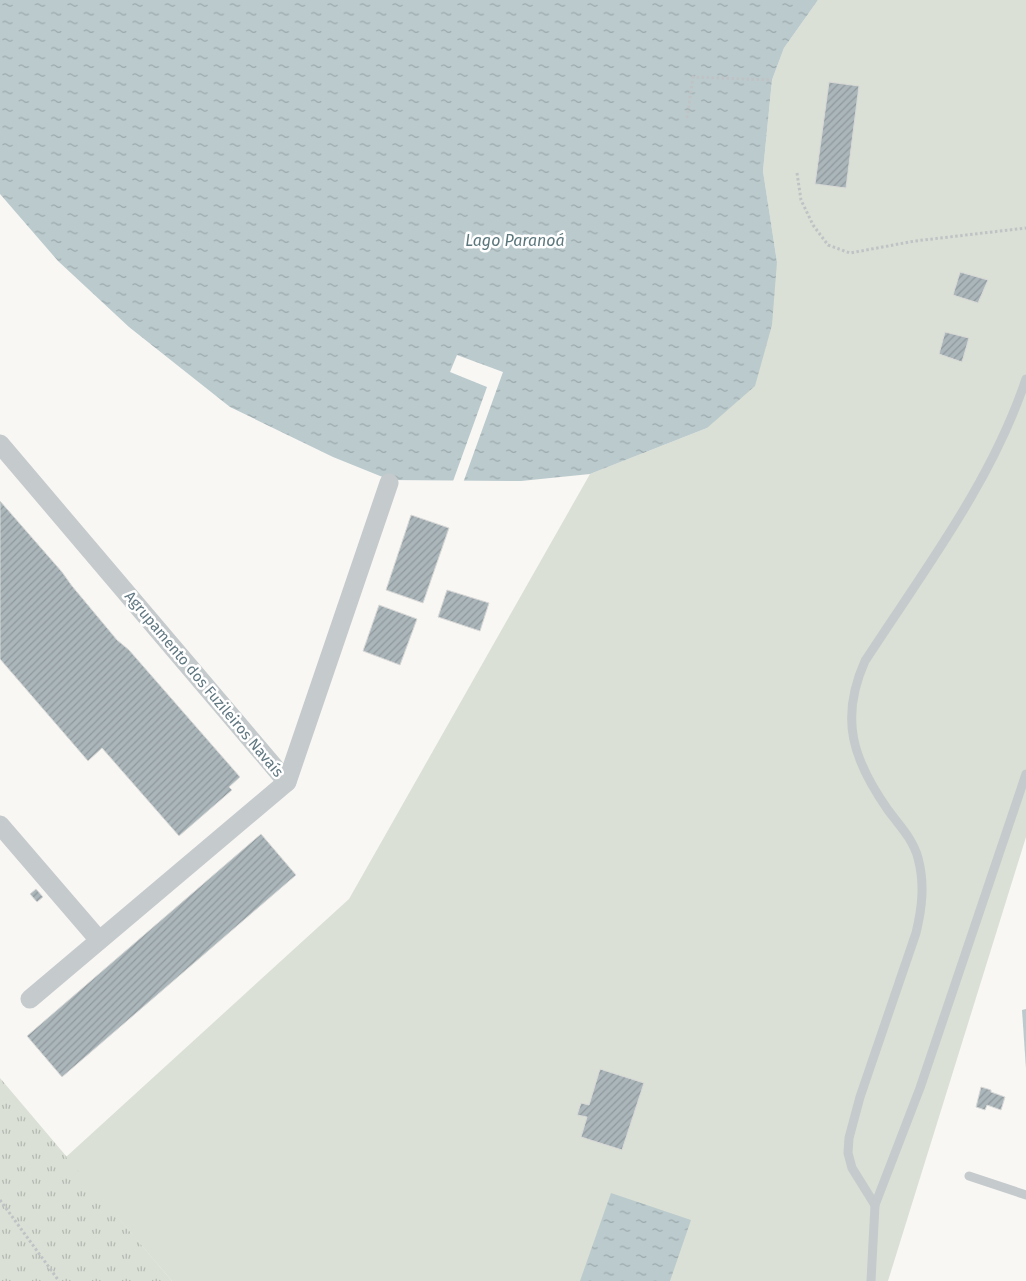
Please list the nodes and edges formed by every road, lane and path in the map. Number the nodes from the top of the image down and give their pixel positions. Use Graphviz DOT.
graph roads {
  1 [pos="772,80"];
  2 [pos="687,118"];
  3 [pos="797,173"];
  4 [pos="1026,228"];
  5 [pos="1026,379"];
  6 [pos="0,444"];
  7 [pos="389,483"];
  8 [pos="1026,774"];
  9 [pos="287,782"];
  10 [pos="0,825"];
  11 [pos="99,940"];
  12 [pos="30,999"];
  13 [pos="969,1176"];
  14 [pos="1026,1195"];
  15 [pos="0,1200"];
  16 [pos="875,1205"];
  17 [pos="59,1281"];
  18 [pos="871,1281"];
  1 -- 2 [label="path"];
  3 -- 4 [label="path"];
  5 -- 16 [label="lane"];
  6 -- 9 [label="street, Agrupamento dos Fuzileiros Navaís"];
  7 -- 9 [label="street"];
  8 -- 16 [label="lane"];
  9 -- 11 [label="street, Agrupamento dos Fuzileiros Navaís"];
  10 -- 11 [label="street"];
  11 -- 12 [label="street, Agrupamento dos Fuzileiros Navaís"];
  13 -- 14 [label="lane"];
  15 -- 17 [label="path"];
  16 -- 18 [label="lane"];
}
